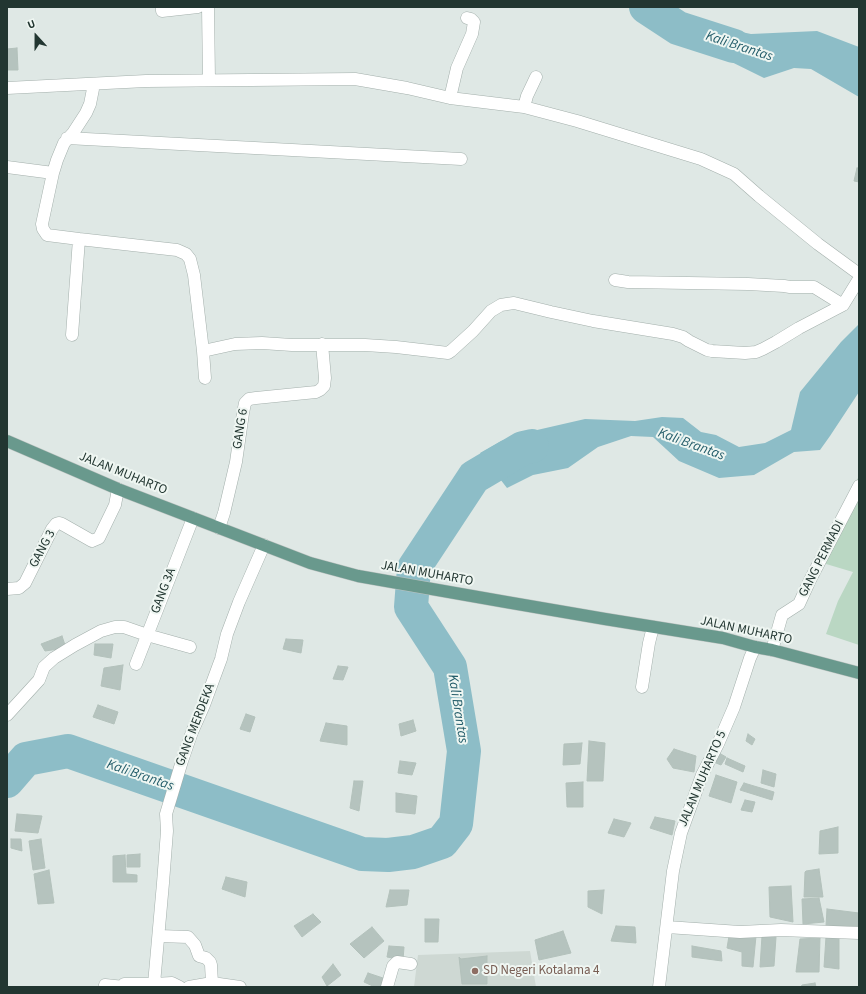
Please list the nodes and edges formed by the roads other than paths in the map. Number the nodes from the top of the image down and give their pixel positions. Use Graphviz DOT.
graph roads {
  1 [pos="162,7"];
  2 [pos="198,7"];
  3 [pos="208,7"];
  4 [pos="468,18"];
  5 [pos="536,77"];
  6 [pos="209,80"];
  7 [pos="94,84"];
  8 [pos="7,88"];
  9 [pos="450,98"];
  10 [pos="524,107"];
  11 [pos="67,138"];
  12 [pos="461,160"];
  13 [pos="7,167"];
  14 [pos="53,173"];
  15 [pos="79,239"];
  16 [pos="859,274"];
  17 [pos="859,279"];
  18 [pos="615,280"];
  19 [pos="843,305"];
  20 [pos="72,335"];
  21 [pos="322,344"];
  22 [pos="203,351"];
  23 [pos="205,378"];
  24 [pos="7,440"];
  25 [pos="859,486"];
  26 [pos="118,488"];
  27 [pos="193,518"];
  28 [pos="219,528"];
  29 [pos="264,545"];
  30 [pos="7,589"];
  31 [pos="653,627"];
  32 [pos="147,635"];
  33 [pos="190,647"];
  34 [pos="755,647"];
  35 [pos="772,650"];
  36 [pos="136,664"];
  37 [pos="859,673"];
  38 [pos="642,687"];
  39 [pos="7,715"];
  40 [pos="667,926"];
  41 [pos="859,933"];
  42 [pos="159,936"];
  43 [pos="411,964"];
  44 [pos="212,983"];
  45 [pos="154,984"];
  46 [pos="105,985"];
  47 [pos="180,987"];
  48 [pos="189,987"];
  49 [pos="240,987"];
  50 [pos="387,987"];
  51 [pos="659,987"];
  1 -- 2 [label="street"];
  3 -- 6 [label="street"];
  4 -- 9 [label="street"];
  5 -- 10 [label="street"];
  6 -- 7 [label="street"];
  6 -- 9 [label="street"];
  7 -- 8 [label="street"];
  7 -- 11 [label="street"];
  9 -- 10 [label="street"];
  10 -- 16 [label="street"];
  11 -- 12 [label="street"];
  11 -- 14 [label="street"];
  13 -- 14 [label="street"];
  14 -- 15 [label="street"];
  15 -- 20 [label="street"];
  15 -- 22 [label="street"];
  17 -- 19 [label="street"];
  18 -- 19 [label="street"];
  19 -- 21 [label="street"];
  21 -- 22 [label="street"];
  21 -- 28 [label="street, GANG 6"];
  22 -- 23 [label="street"];
  24 -- 26 [label="main road, JALAN MUHARTO"];
  25 -- 35 [label="street, GANG PERMADI"];
  26 -- 27 [label="main road, JALAN MUHARTO"];
  26 -- 30 [label="street, GANG 3"];
  27 -- 28 [label="main road, JALAN MUHARTO"];
  27 -- 32 [label="street, GANG 3A"];
  28 -- 29 [label="main road, JALAN MUHARTO"];
  29 -- 31 [label="main road, JALAN MUHARTO"];
  29 -- 42 [label="street, GANG MERDEKA"];
  31 -- 34 [label="main road, JALAN MUHARTO"];
  31 -- 38 [label="street"];
  32 -- 33 [label="street"];
  32 -- 36 [label="street, GANG 3A"];
  32 -- 39 [label="street"];
  34 -- 35 [label="main road, JALAN MUHARTO"];
  34 -- 40 [label="street, JALAN MUHARTO 5"];
  35 -- 37 [label="main road, JALAN MUHARTO"];
  40 -- 41 [label="street"];
  40 -- 51 [label="street, JALAN MUHARTO 5"];
  42 -- 44 [label="street"];
  42 -- 45 [label="street, GANG MERDEKA"];
  43 -- 50 [label="street"];
  44 -- 48 [label="street"];
  44 -- 49 [label="street"];
  45 -- 46 [label="street"];
  45 -- 47 [label="street"];
}
